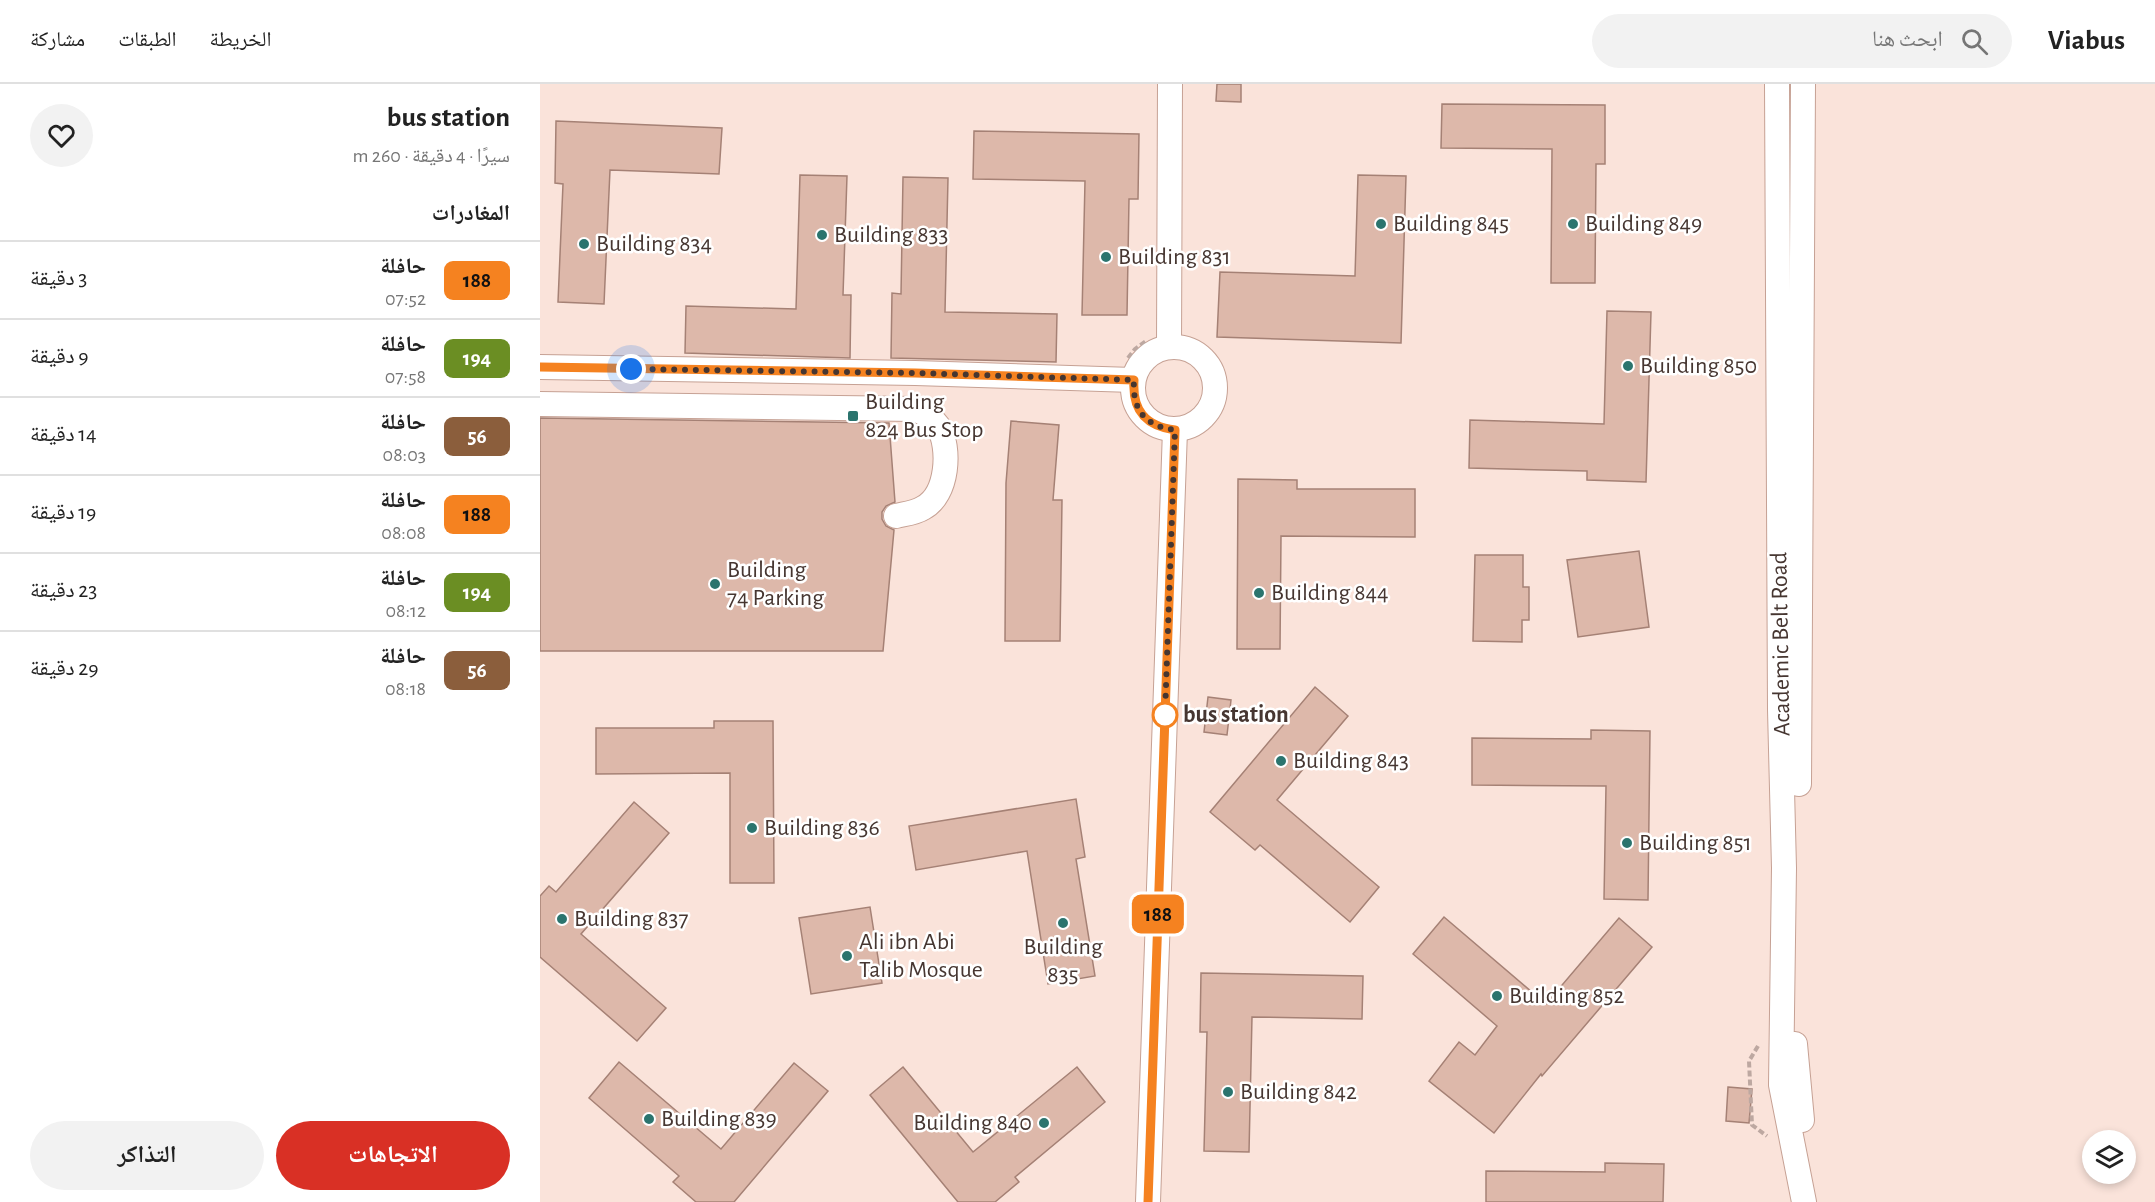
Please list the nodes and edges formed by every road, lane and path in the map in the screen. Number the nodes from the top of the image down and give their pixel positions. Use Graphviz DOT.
graph roads {
  1 [pos="1170,84"];
  2 [pos="1777,84"];
  3 [pos="1803,84"];
  4 [pos="1162,341"];
  5 [pos="540,367"];
  6 [pos="1129,372"];
  7 [pos="540,404"];
  8 [pos="1175,430"];
  9 [pos="896,516"];
  10 [pos="1148,1202"];
  11 [pos="1804,1202"];
  12 [pos="1818,1202"];
  1 -- 4 [label="street"];
  2 -- 11 [label="street, Academic Belt Road"];
  3 -- 12 [label="street, Academic Belt Road"];
  4 -- 6 [label="street"];
  4 -- 6 [label="path"];
  4 -- 8 [label="street"];
  5 -- 6 [label="street"];
  6 -- 8 [label="street"];
  7 -- 9 [label="street"];
  8 -- 10 [label="street"];
}
